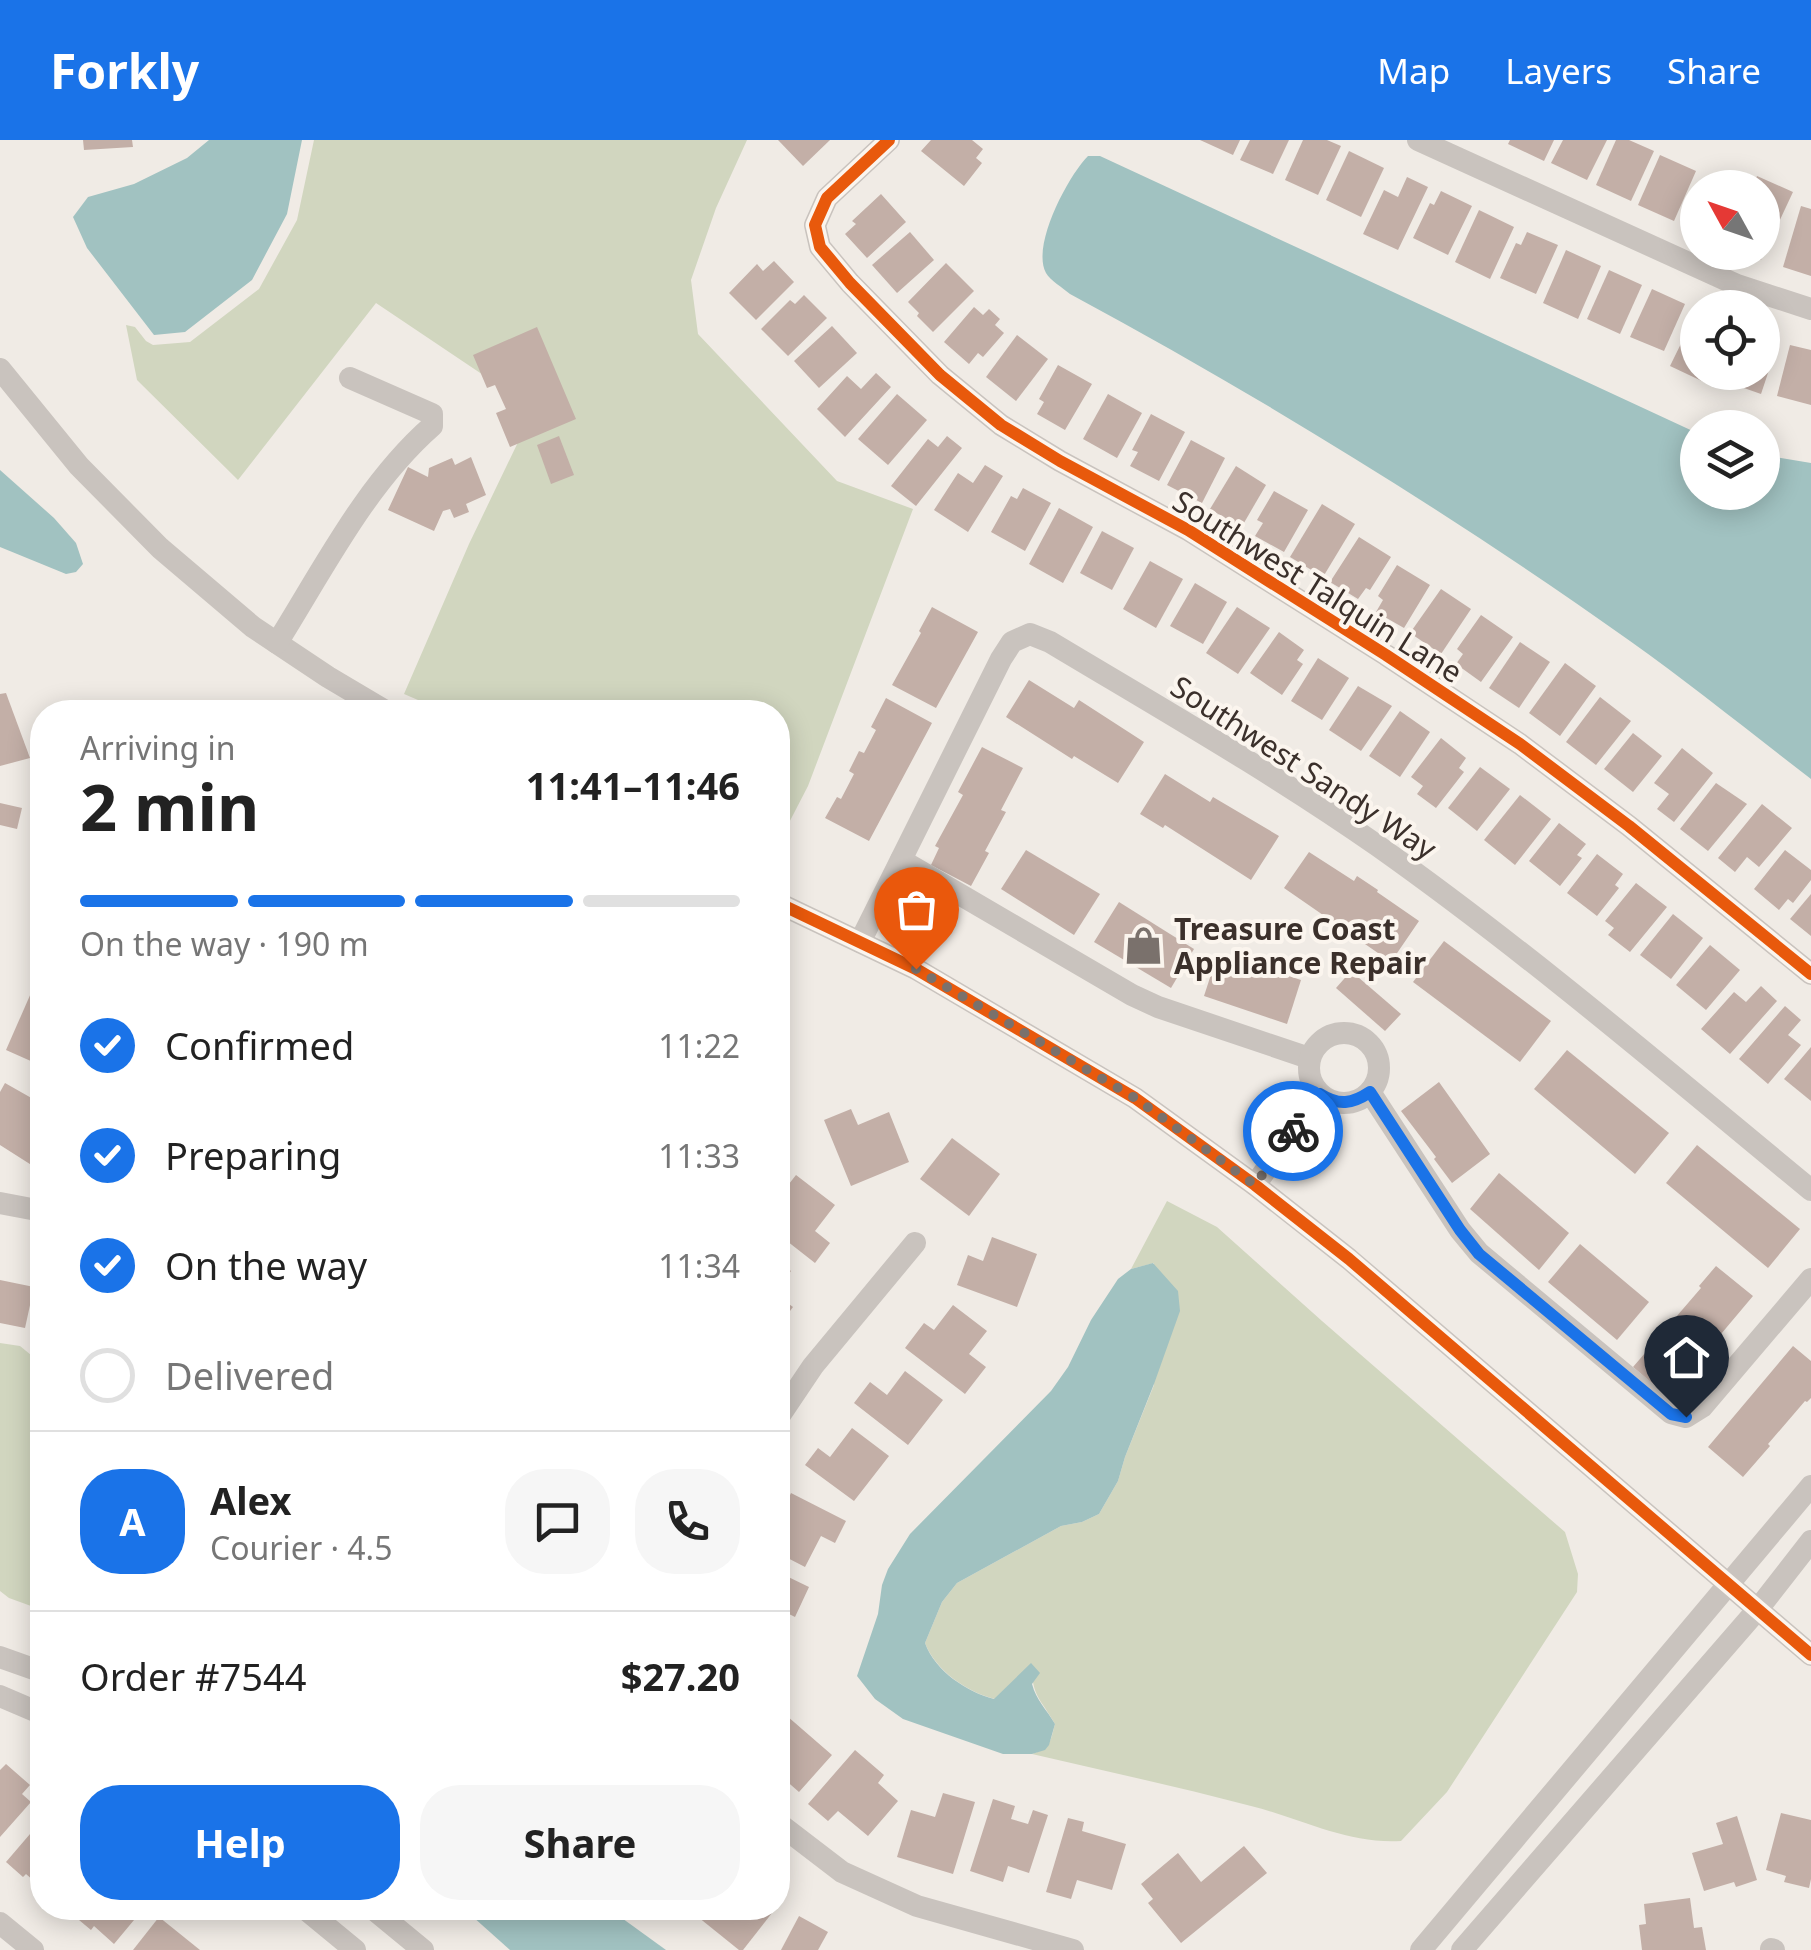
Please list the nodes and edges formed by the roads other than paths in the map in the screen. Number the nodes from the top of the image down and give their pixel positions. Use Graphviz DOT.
graph roads {
  1 [pos="889,140"];
  2 [pos="1418,140"];
  3 [pos="1811,309"];
  4 [pos="0,369"];
  5 [pos="350,378"];
  6 [pos="277,643"];
  7 [pos="368,700"];
  8 [pos="900,860"];
  9 [pos="790,909"];
  10 [pos="860,942"];
  11 [pos="1811,974"];
  12 [pos="1309,1058"];
  13 [pos="1370,1092"];
  14 [pos="1320,1094"];
  15 [pos="1255,1185"];
  16 [pos="1811,1190"];
  17 [pos="0,1203"];
  18 [pos="30,1209"];
  19 [pos="915,1243"];
  20 [pos="1811,1279"];
  21 [pos="790,1400"];
  22 [pos="1811,1486"];
  23 [pos="1811,1541"];
  24 [pos="1728,1582"];
  25 [pos="1758,1609"];
  26 [pos="1811,1654"];
  27 [pos="0,1657"];
  28 [pos="30,1668"];
  29 [pos="0,1696"];
  30 [pos="30,1709"];
  31 [pos="790,1832"];
  32 [pos="324,1920"];
  33 [pos="387,1920"];
  34 [pos="0,1922"];
  35 [pos="33,1950"];
  36 [pos="355,1950"];
  37 [pos="423,1950"];
  38 [pos="1073,1950"];
  39 [pos="1421,1950"];
  40 [pos="1462,1950"];
  1 -- 11 [label="street, Southwest Talquin Lane"];
  2 -- 3 [label="street"];
  4 -- 6 [label="street"];
  5 -- 6 [label="street"];
  6 -- 7 [label="street"];
  8 -- 10 [label="street, Southwest Sandy Way"];
  8 -- 12 [label="street"];
  8 -- 16 [label="street, Southwest Sandy Way"];
  9 -- 10 [label="street"];
  10 -- 15 [label="street"];
  12 -- 13 [label="street"];
  12 -- 14 [label="street"];
  13 -- 14 [label="street"];
  13 -- 20 [label="street"];
  14 -- 15 [label="street"];
  15 -- 24 [label="street"];
  17 -- 18 [label="street"];
  19 -- 21 [label="street"];
  22 -- 24 [label="street"];
  23 -- 25 [label="street"];
  24 -- 25 [label="street"];
  24 -- 39 [label="street"];
  25 -- 26 [label="street"];
  25 -- 40 [label="street"];
  27 -- 28 [label="street"];
  29 -- 30 [label="street"];
  31 -- 38 [label="street"];
  32 -- 36 [label="street"];
  33 -- 37 [label="street"];
  34 -- 35 [label="street"];
}
